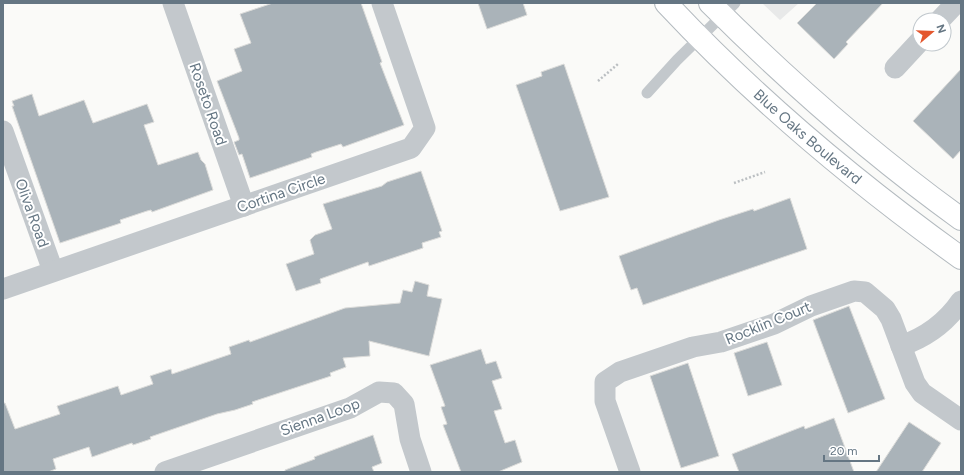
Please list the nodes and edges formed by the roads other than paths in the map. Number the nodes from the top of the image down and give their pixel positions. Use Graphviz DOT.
graph roads {
  1 [pos="173,3"];
  2 [pos="382,3"];
  3 [pos="666,3"];
  4 [pos="956,3"];
  5 [pos="722,7"];
  6 [pos="948,12"];
  7 [pos="700,37"];
  8 [pos="912,50"];
  9 [pos="895,68"];
  10 [pos="647,93"];
  11 [pos="3,131"];
  12 [pos="244,206"];
  13 [pos="961,218"];
  14 [pos="961,258"];
  15 [pos="53,271"];
  16 [pos="3,289"];
  17 [pos="961,301"];
  18 [pos="901,346"];
  19 [pos="961,420"];
  20 [pos="165,472"];
  21 [pos="421,472"];
  22 [pos="630,472"];
  1 -- 12 [label="street, Roseto Road"];
  2 -- 12 [label="street, Cortina Circle"];
  3 -- 7 [label="main road, Blue Oaks Boulevard"];
  4 -- 6 [label="street"];
  5 -- 7 [label="lane"];
  5 -- 13 [label="main road, Blue Oaks Boulevard"];
  7 -- 10 [label="lane"];
  7 -- 14 [label="main road, Blue Oaks Boulevard"];
  8 -- 9 [label="street"];
  11 -- 15 [label="street, Oliva Road"];
  12 -- 15 [label="street, Cortina Circle"];
  15 -- 16 [label="street, Cortina Circle"];
  17 -- 18 [label="street"];
  18 -- 19 [label="street, Rocklin Court"];
  18 -- 22 [label="street, Rocklin Court"];
  20 -- 21 [label="street, Sienna Loop"];
}
